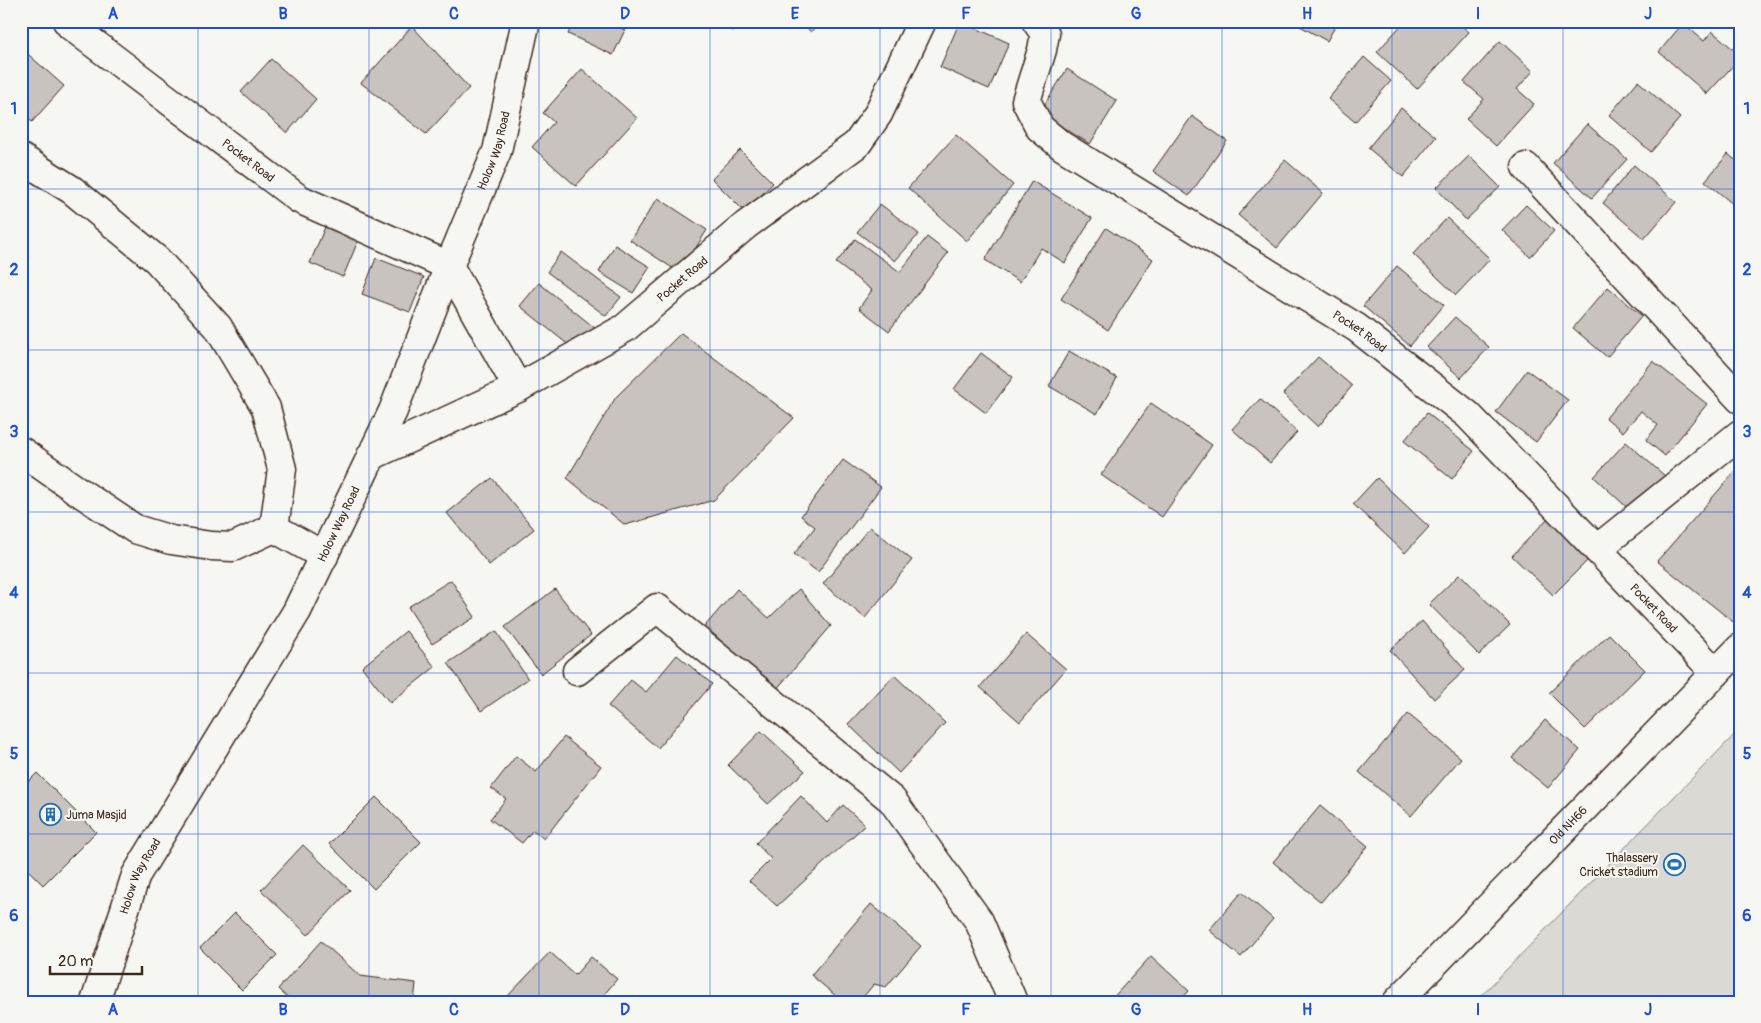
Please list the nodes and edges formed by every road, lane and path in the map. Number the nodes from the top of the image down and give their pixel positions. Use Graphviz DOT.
graph roads {
  1 [pos="68,21"];
  2 [pos="526,21"];
  3 [pos="922,21"];
  4 [pos="1036,21"];
  5 [pos="21,158"];
  6 [pos="1526,167"];
  7 [pos="449,266"];
  8 [pos="518,388"];
  9 [pos="1740,399"];
  10 [pos="1740,434"];
  11 [pos="21,452"];
  12 [pos="371,456"];
  13 [pos="274,528"];
  14 [pos="1597,549"];
  15 [pos="324,556"];
  16 [pos="1740,648"];
  17 [pos="577,671"];
  18 [pos="1716,673"];
  19 [pos="95,1002"];
  20 [pos="1013,1002"];
  21 [pos="1397,1002"];
  1 -- 7 [label="street, Pocket Road"];
  2 -- 7 [label="street, Holow Way Road"];
  3 -- 8 [label="street, Pocket Road"];
  4 -- 14 [label="street, Pocket Road"];
  5 -- 13 [label="street"];
  6 -- 9 [label="street"];
  7 -- 8 [label="street"];
  7 -- 12 [label="street, Holow Way Road"];
  8 -- 12 [label="street, Pocket Road"];
  10 -- 14 [label="street"];
  11 -- 13 [label="street"];
  12 -- 15 [label="street, Holow Way Road"];
  13 -- 15 [label="street"];
  14 -- 18 [label="street, Pocket Road"];
  15 -- 19 [label="street, Holow Way Road"];
  16 -- 18 [label="street, Old NH66"];
  17 -- 20 [label="street"];
  18 -- 21 [label="street, Old NH66"];
}
